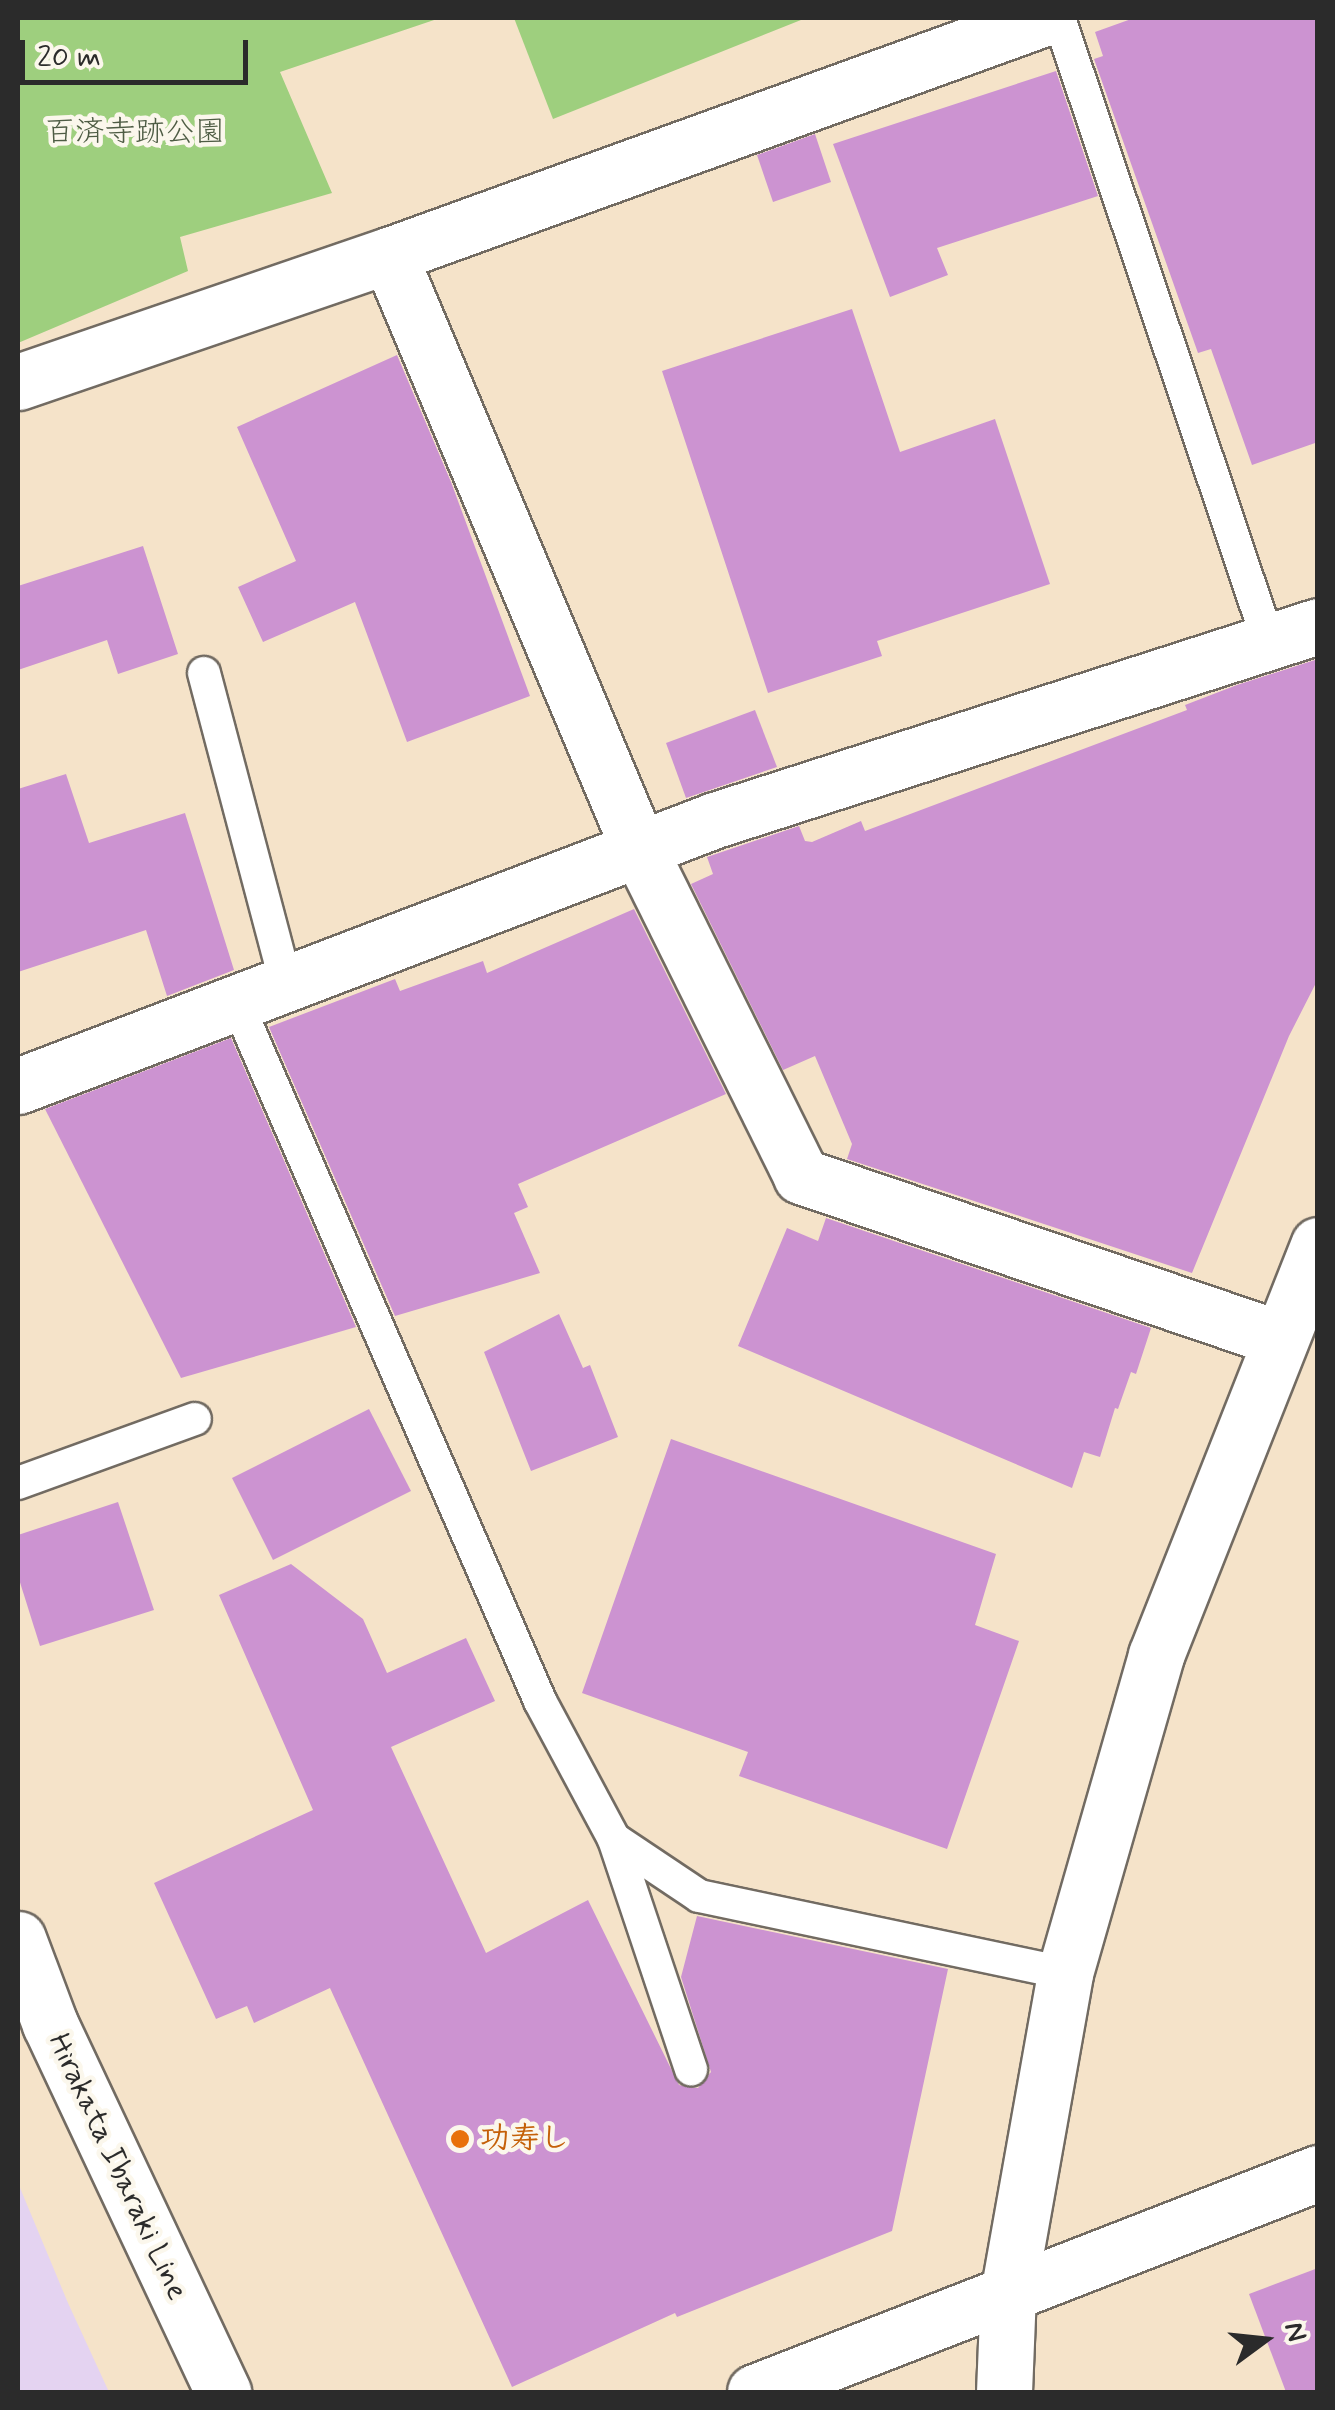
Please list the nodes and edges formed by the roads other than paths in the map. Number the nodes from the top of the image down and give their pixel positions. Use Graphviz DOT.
graph roads {
  1 [pos="1044,18"];
  2 [pos="1058,18"];
  3 [pos="389,255"];
  4 [pos="18,382"];
  5 [pos="1293,634"];
  6 [pos="204,673"];
  7 [pos="639,849"];
  8 [pos="262,994"];
  9 [pos="18,1086"];
  10 [pos="1318,1245"];
  11 [pos="1278,1338"];
  12 [pos="195,1419"];
  13 [pos="18,1484"];
  14 [pos="614,1839"];
  15 [pos="18,1939"];
  16 [pos="1065,1973"];
  17 [pos="691,2069"];
  18 [pos="1318,2173"];
  19 [pos="1008,2294"];
  20 [pos="223,2392"];
  21 [pos="755,2392"];
  22 [pos="1004,2392"];
  1 -- 3 [label="street"];
  2 -- 5 [label="lane"];
  3 -- 4 [label="street"];
  3 -- 7 [label="street"];
  5 -- 7 [label="street"];
  6 -- 8 [label="lane"];
  7 -- 8 [label="street"];
  7 -- 11 [label="street"];
  8 -- 9 [label="street"];
  8 -- 14 [label="lane"];
  10 -- 11 [label="street"];
  11 -- 16 [label="street"];
  12 -- 13 [label="lane"];
  14 -- 16 [label="lane"];
  14 -- 17 [label="lane"];
  15 -- 20 [label="street, Hirakata Ibaraki Line"];
  16 -- 19 [label="street"];
  18 -- 19 [label="street"];
  19 -- 21 [label="street"];
  19 -- 22 [label="street"];
}
